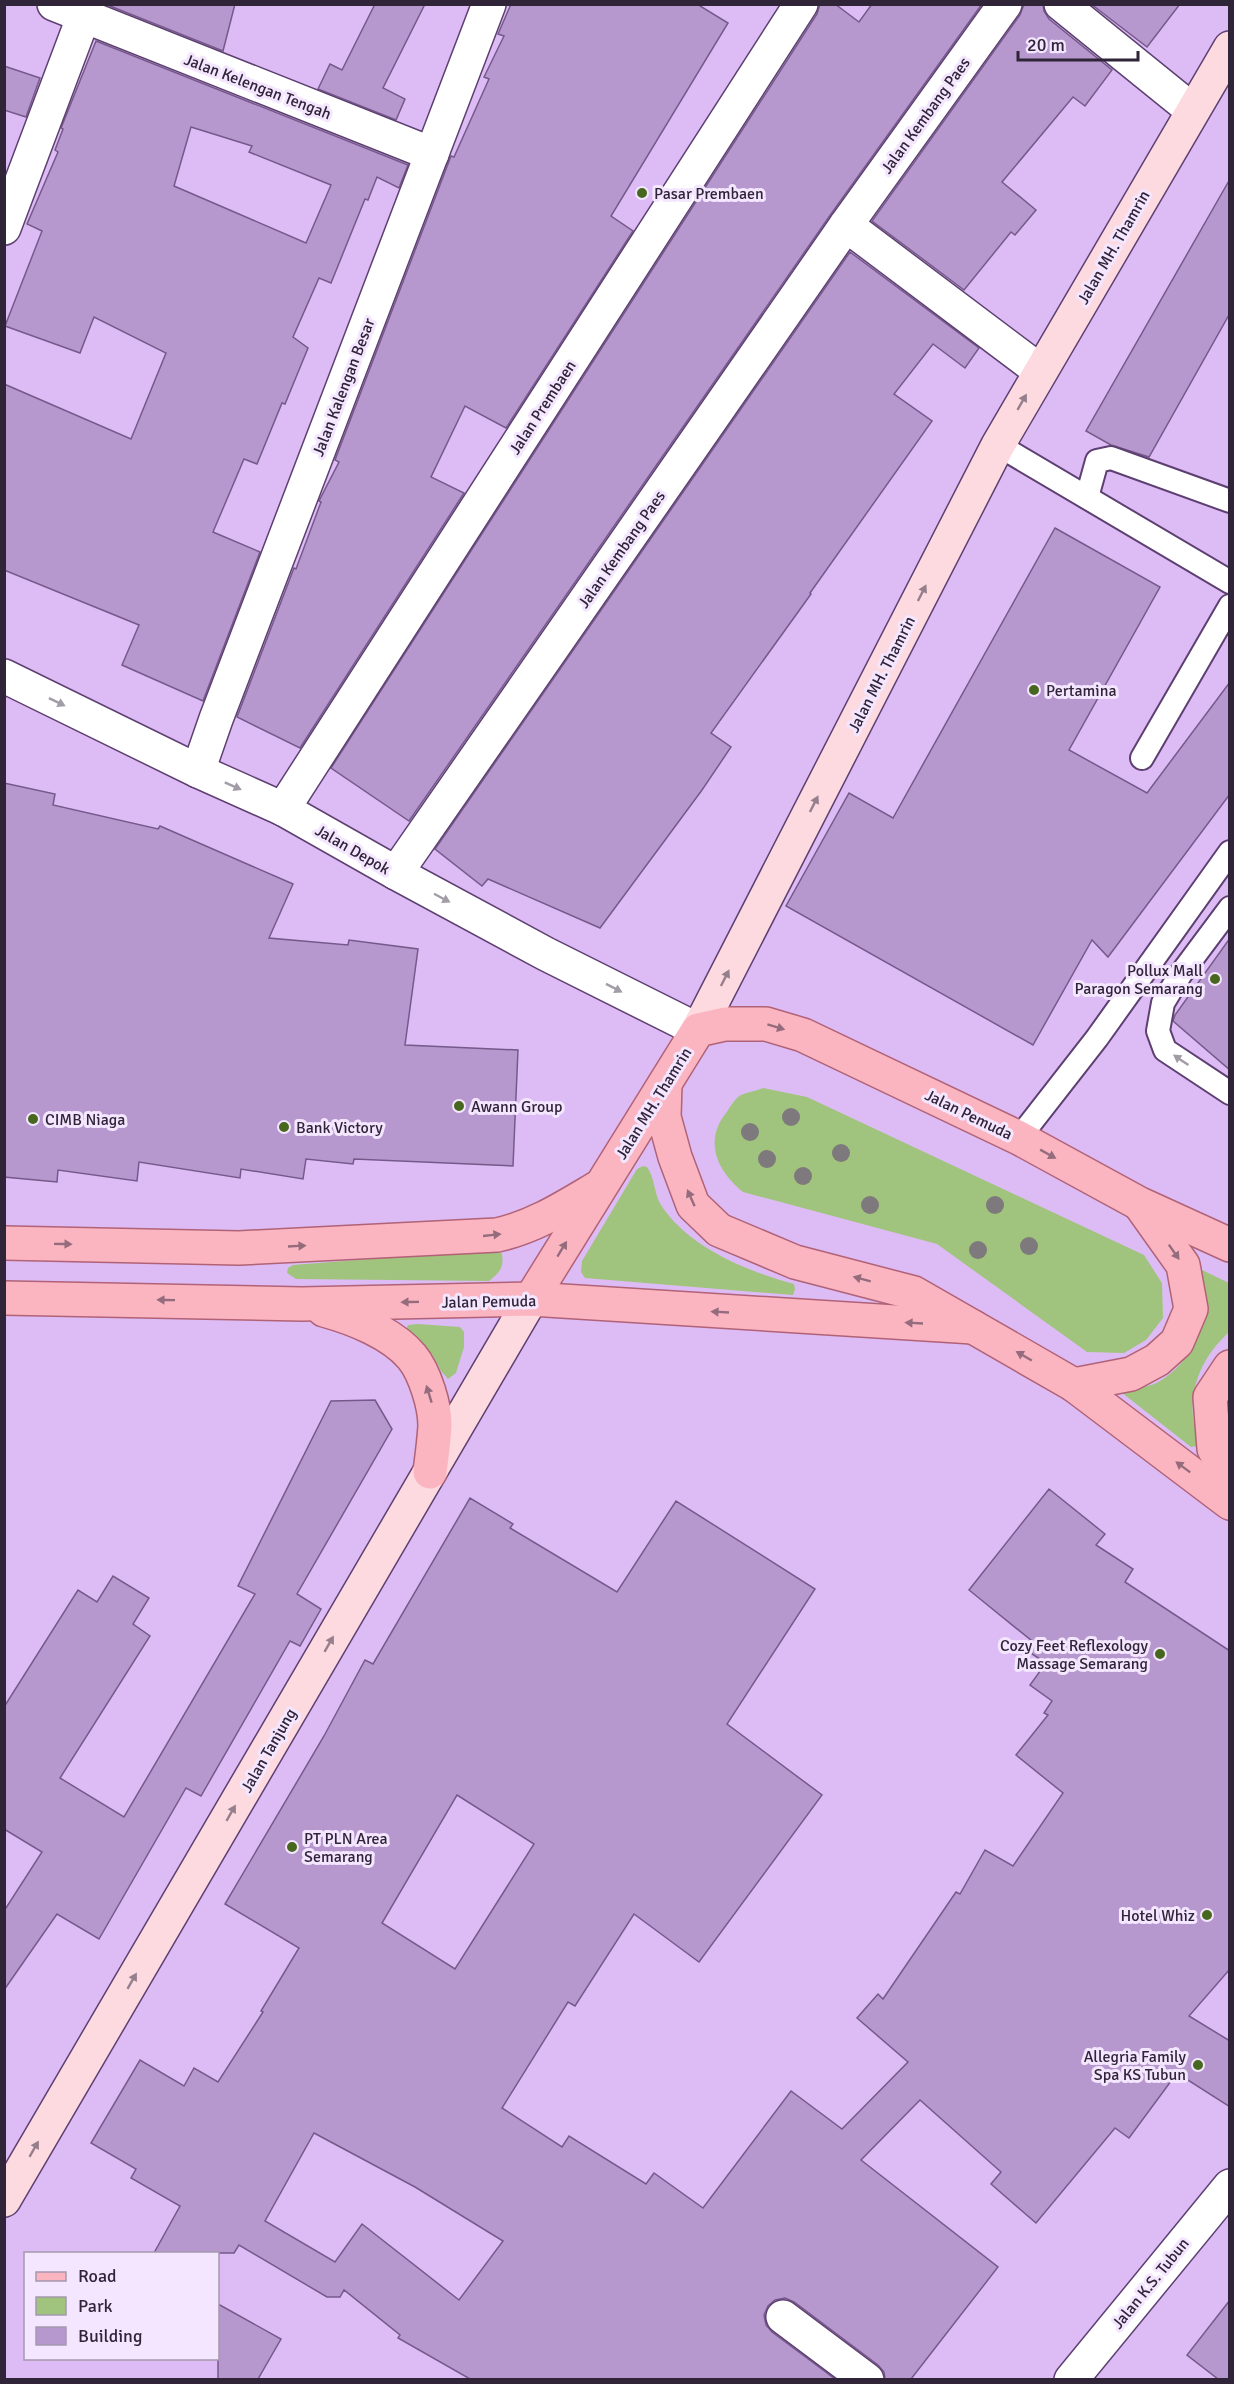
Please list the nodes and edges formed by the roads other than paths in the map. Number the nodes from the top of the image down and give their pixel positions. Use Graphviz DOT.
graph roads {
  1 [pos="54,4"];
  2 [pos="489,4"];
  3 [pos="801,4"];
  4 [pos="1005,4"];
  5 [pos="1061,4"];
  6 [pos="83,18"];
  7 [pos="1230,48"];
  8 [pos="1192,110"];
  9 [pos="432,154"];
  10 [pos="846,225"];
  11 [pos="4,228"];
  12 [pos="1040,371"];
  13 [pos="998,445"];
  14 [pos="1087,497"];
  15 [pos="1230,501"];
  16 [pos="1230,582"];
  17 [pos="1230,606"];
  18 [pos="4,676"];
  19 [pos="1142,758"];
  20 [pos="198,771"];
  21 [pos="283,809"];
  22 [pos="1230,852"];
  23 [pos="396,873"];
  24 [pos="1230,908"];
  25 [pos="698,1030"];
  26 [pos="665,1084"];
  27 [pos="1230,1093"];
  28 [pos="1019,1138"];
  29 [pos="601,1185"];
  30 [pos="1140,1204"];
  31 [pos="4,1243"];
  32 [pos="1230,1245"];
  33 [pos="4,1298"];
  34 [pos="531,1299"];
  35 [pos="302,1304"];
  36 [pos="973,1327"];
  37 [pos="1230,1367"];
  38 [pos="1074,1385"];
  39 [pos="430,1472"];
  40 [pos="1230,1477"];
  41 [pos="1230,1503"];
  42 [pos="1230,2186"];
  43 [pos="4,2200"];
  44 [pos="783,2317"];
  45 [pos="867,2379"];
  46 [pos="1071,2379"];
  1 -- 6 [label="street, Jalan Kelengan Tengah"];
  2 -- 9 [label="street, Jalan Kalengan Besar"];
  3 -- 21 [label="street, Jalan Prembaen"];
  4 -- 10 [label="street, Jalan Kembang Paes"];
  5 -- 8 [label="street"];
  6 -- 9 [label="street, Jalan Kelengan Tengah"];
  6 -- 11 [label="street"];
  7 -- 8 [label="main road, Jalan MH. Thamrin"];
  8 -- 12 [label="main road, Jalan MH. Thamrin"];
  9 -- 20 [label="street, Jalan Kalengan Besar"];
  10 -- 12 [label="street"];
  10 -- 23 [label="street, Jalan Kembang Paes"];
  13 -- 12 [label="main road, Jalan MH. Thamrin, one-way"];
  13 -- 14 [label="lane"];
  25 -- 13 [label="main road, Jalan MH. Thamrin, one-way"];
  14 -- 15 [label="lane"];
  14 -- 16 [label="lane"];
  17 -- 19 [label="lane"];
  18 -- 20 [label="street, Jalan Depok, one-way"];
  20 -- 21 [label="street, Jalan Depok, one-way"];
  21 -- 23 [label="street, Jalan Depok"];
  22 -- 28 [label="lane"];
  23 -- 25 [label="street, Jalan Depok, one-way"];
  27 -- 24 [label="lane, one-way"];
  25 -- 26 [label="main road, Jalan MH. Thamrin"];
  25 -- 28 [label="main road, Jalan Pemuda, one-way"];
  26 -- 29 [label="main road, Jalan MH. Thamrin"];
  36 -- 26 [label="main road, Jalan Pemuda, one-way"];
  28 -- 30 [label="main road, Jalan Pemuda, one-way"];
  31 -- 29 [label="main road, one-way"];
  34 -- 29 [label="main road, Jalan MH. Thamrin, one-way"];
  30 -- 32 [label="main road, Jalan Pemuda"];
  30 -- 38 [label="main road, one-way"];
  35 -- 33 [label="main road, Jalan Pemuda, one-way"];
  34 -- 35 [label="main road, Jalan Pemuda, one-way"];
  36 -- 34 [label="main road, Jalan Pemuda, one-way"];
  34 -- 39 [label="main road, Jalan Tanjung"];
  39 -- 35 [label="main road, one-way"];
  38 -- 36 [label="main road, Jalan Pemuda, one-way"];
  37 -- 40 [label="main road"];
  41 -- 38 [label="main road, Jalan Pemuda, one-way"];
  43 -- 39 [label="main road, Jalan Tanjung, one-way"];
  42 -- 46 [label="street, Jalan K.S. Tubun"];
  44 -- 45 [label="street"];
}
